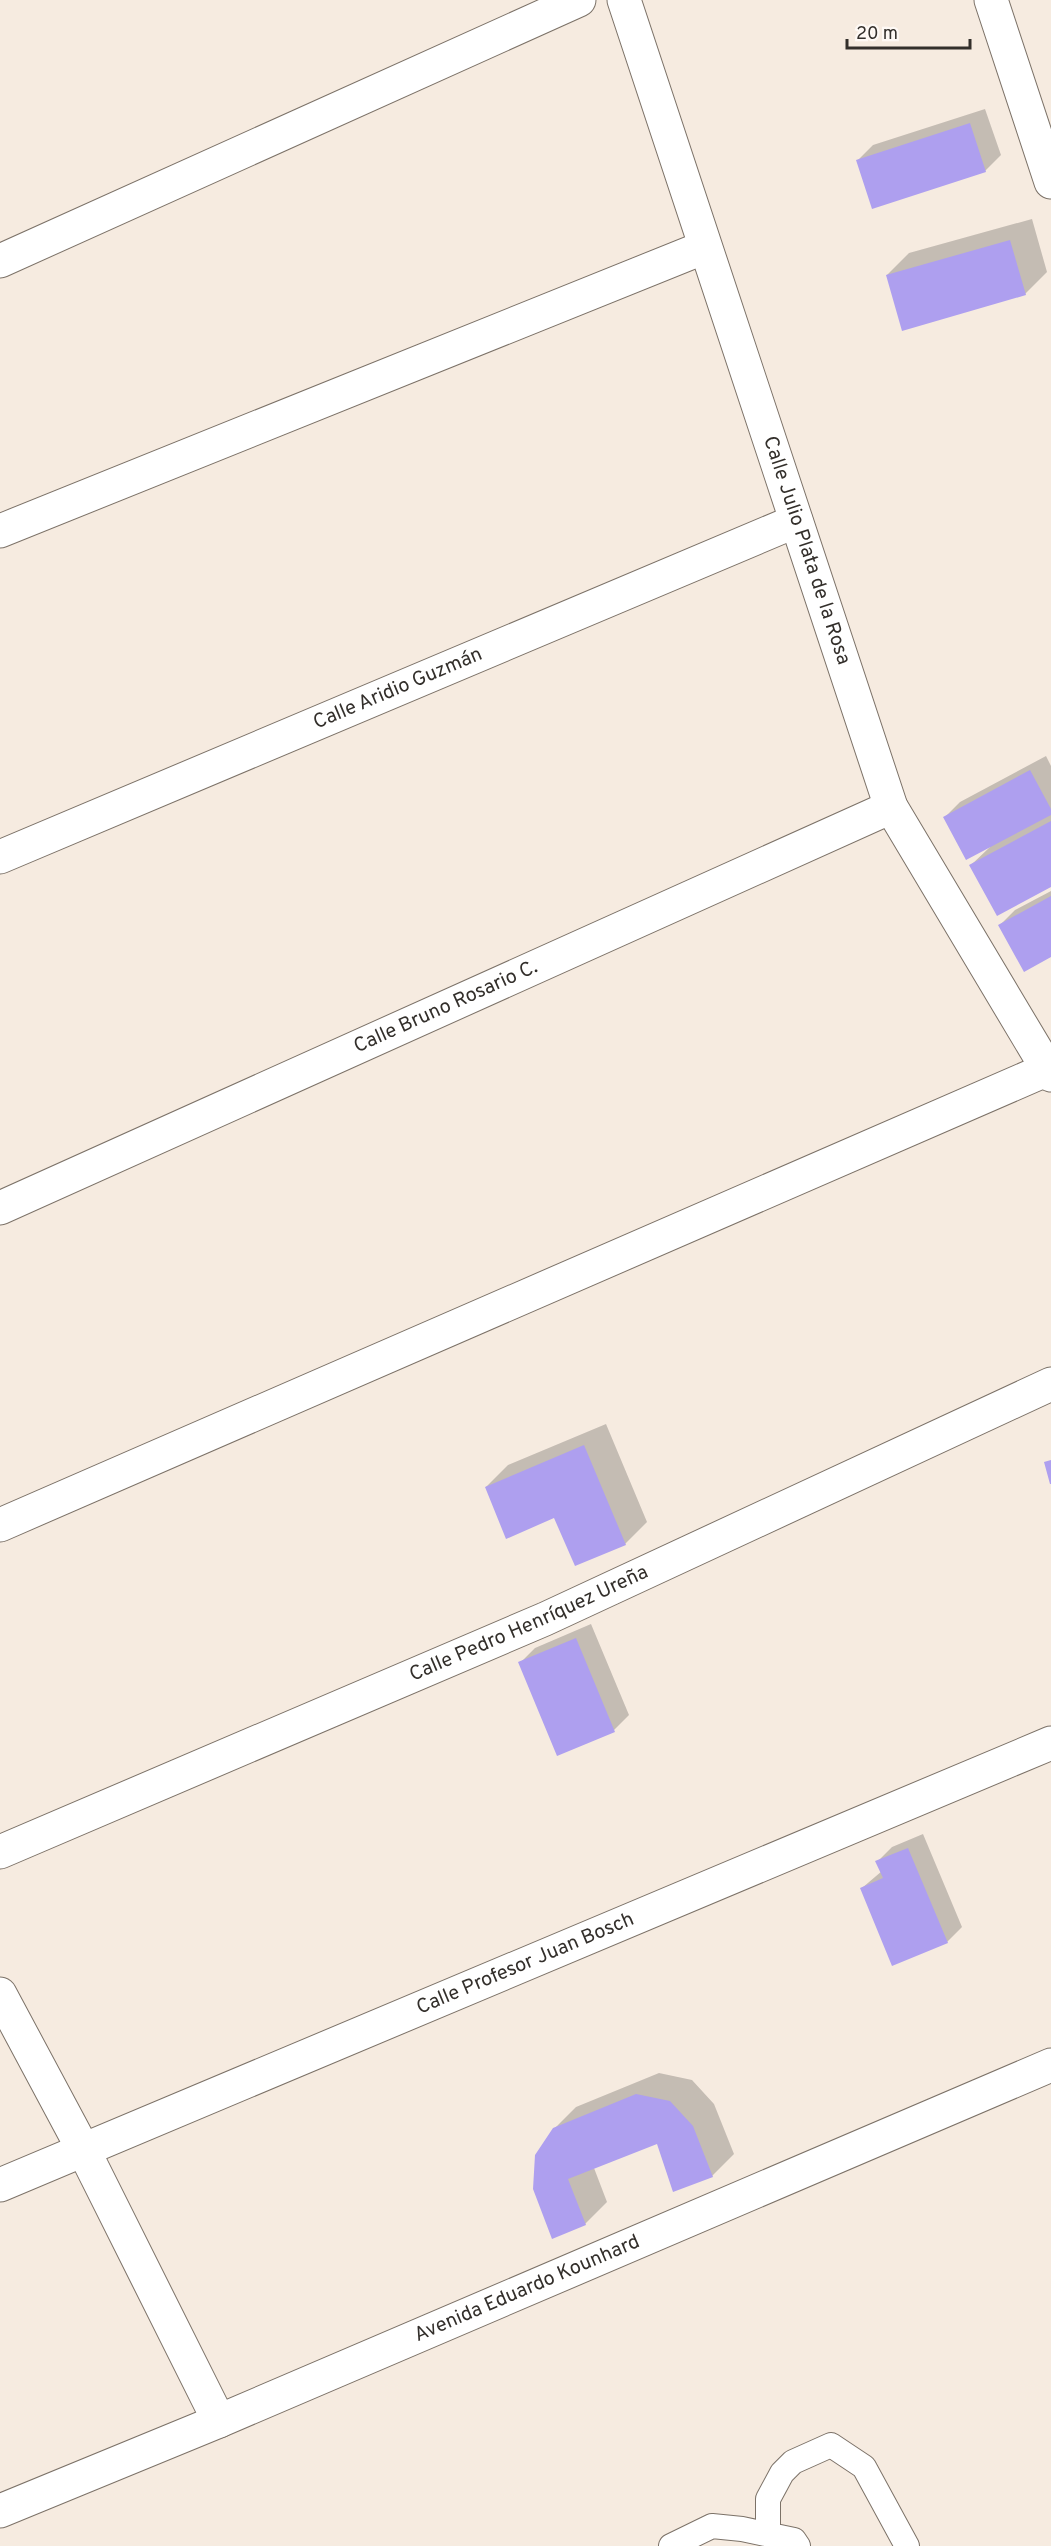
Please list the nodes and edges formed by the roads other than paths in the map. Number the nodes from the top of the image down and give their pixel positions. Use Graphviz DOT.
graph roads {
  1 [pos="579,0"];
  2 [pos="624,0"];
  3 [pos="991,0"];
  4 [pos="1051,182"];
  5 [pos="705,247"];
  6 [pos="0,261"];
  7 [pos="796,521"];
  8 [pos="0,531"];
  9 [pos="891,807"];
  10 [pos="0,856"];
  11 [pos="1049,1072"];
  12 [pos="0,1208"];
  13 [pos="1051,1384"];
  14 [pos="0,1525"];
  15 [pos="1051,1743"];
  16 [pos="0,1852"];
  17 [pos="0,1994"];
  18 [pos="1051,2065"];
  19 [pos="84,2151"];
  20 [pos="0,2185"];
  21 [pos="219,2421"];
  22 [pos="0,2511"];
  23 [pos="768,2534"];
  24 [pos="671,2546"];
  25 [pos="798,2546"];
  26 [pos="907,2546"];
  1 -- 6 [label="street"];
  2 -- 5 [label="street, Calle Julio Plata de la Rosa"];
  3 -- 4 [label="street"];
  5 -- 7 [label="street, Calle Julio Plata de la Rosa"];
  5 -- 8 [label="street"];
  7 -- 9 [label="street, Calle Julio Plata de la Rosa"];
  7 -- 10 [label="street, Calle Aridio Guzmán"];
  9 -- 11 [label="street, Calle Julio Plata de la Rosa"];
  9 -- 12 [label="street, Calle Bruno Rosario C."];
  11 -- 14 [label="street"];
  13 -- 16 [label="street, Calle Pedro Henríquez Ureña"];
  15 -- 19 [label="street, Calle Profesor Juan Bosch"];
  17 -- 19 [label="street"];
  18 -- 21 [label="street, Avenida Eduardo Kounhard"];
  19 -- 20 [label="street, Calle Profesor Juan Bosch"];
  19 -- 21 [label="street"];
  21 -- 22 [label="street, Avenida Eduardo Kounhard"];
  23 -- 24 [label="lane"];
  23 -- 25 [label="lane"];
  23 -- 26 [label="lane"];
}
